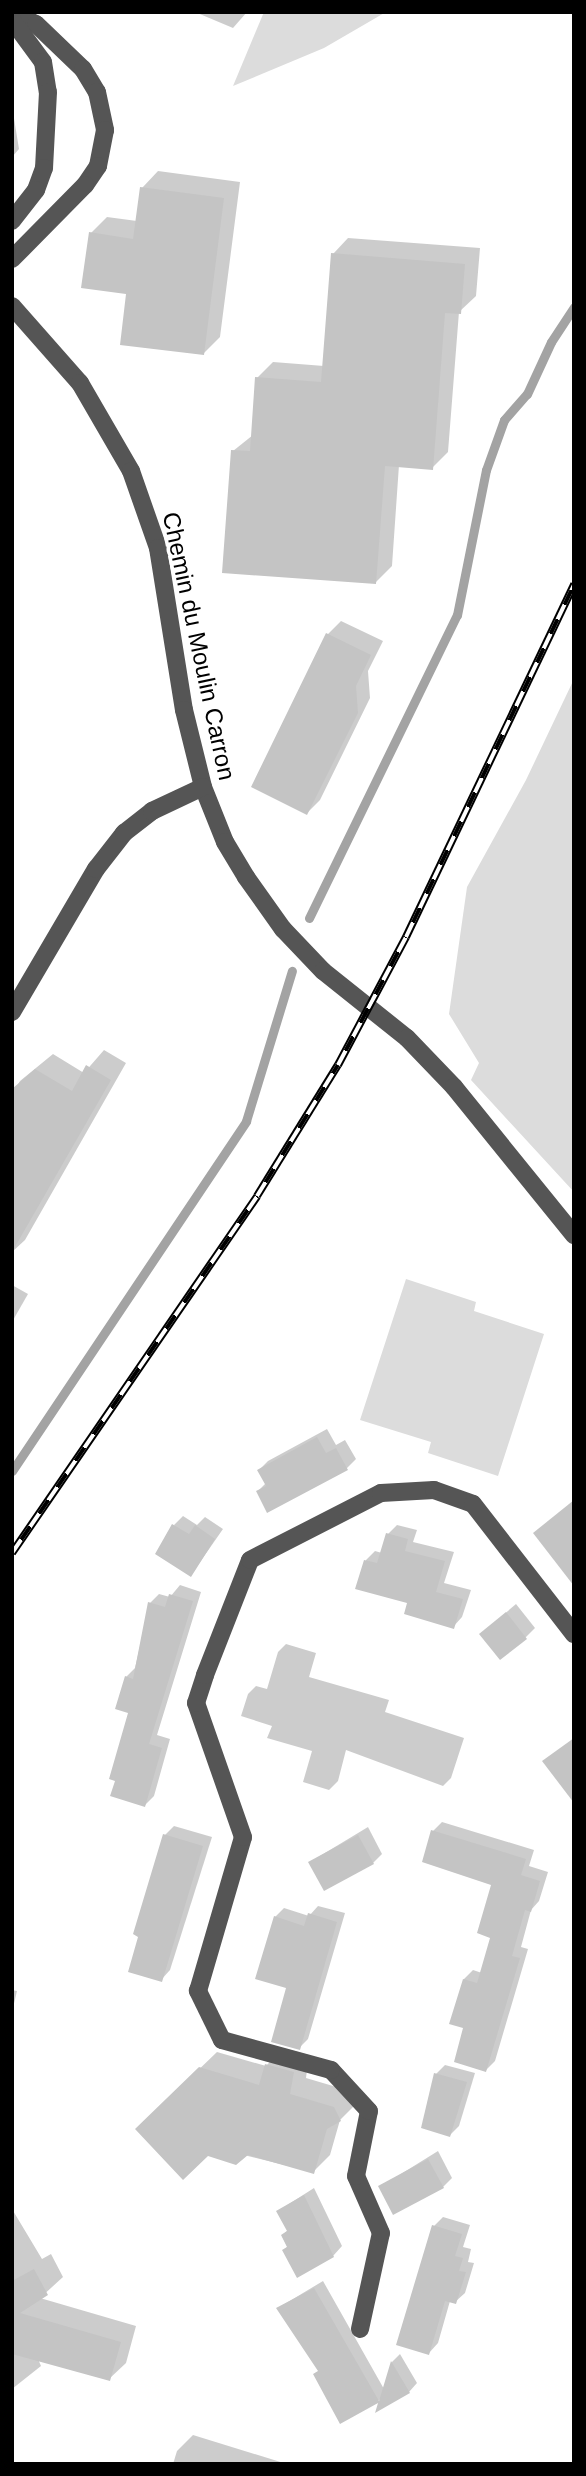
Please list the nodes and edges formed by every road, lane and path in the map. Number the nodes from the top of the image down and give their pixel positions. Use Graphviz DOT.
graph roads {
  1 [pos="12,12"];
  2 [pos="12,20"];
  3 [pos="12,221"];
  4 [pos="12,259"];
  5 [pos="12,306"];
  6 [pos="203,787"];
  7 [pos="12,1012"];
  8 [pos="574,1235"];
  9 [pos="574,1634"];
  10 [pos="360,2329"];
  1 -- 4 [label="street"];
  2 -- 3 [label="street"];
  5 -- 6 [label="street, Chemin du Moulin Carron"];
  6 -- 7 [label="street"];
  6 -- 8 [label="street, Chemin du Moulin Carron"];
  9 -- 10 [label="street"];
}
